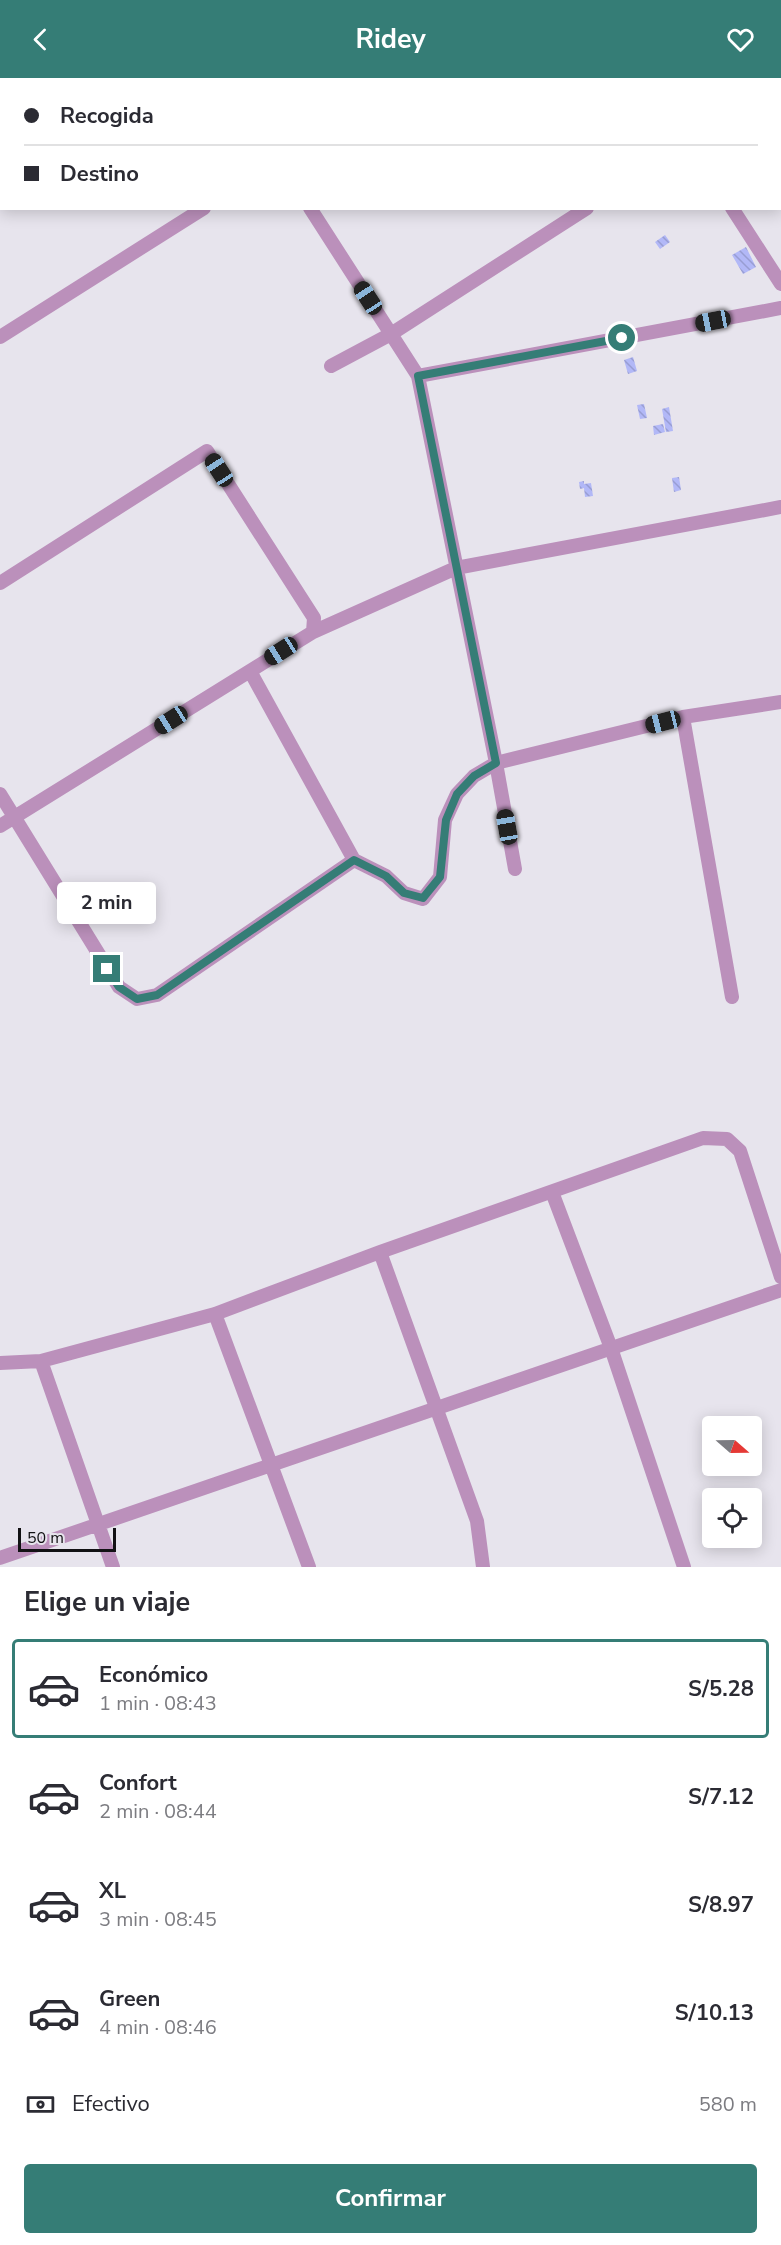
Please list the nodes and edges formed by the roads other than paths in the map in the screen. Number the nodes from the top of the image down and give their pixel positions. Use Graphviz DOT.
graph roads {
  1 [pos="201,210"];
  2 [pos="311,210"];
  3 [pos="584,210"];
  4 [pos="733,210"];
  5 [pos="781,284"];
  6 [pos="781,308"];
  7 [pos="391,334"];
  8 [pos="0,337"];
  9 [pos="331,366"];
  10 [pos="418,376"];
  11 [pos="781,507"];
  12 [pos="456,568"];
  13 [pos="0,583"];
  14 [pos="313,632"];
  15 [pos="250,671"];
  16 [pos="781,702"];
  17 [pos="683,717"];
  18 [pos="496,763"];
  19 [pos="0,794"];
  20 [pos="14,818"];
  21 [pos="0,826"];
  22 [pos="354,860"];
  23 [pos="515,869"];
  24 [pos="732,997"];
  25 [pos="552,1191"];
  26 [pos="380,1252"];
  27 [pos="781,1277"];
  28 [pos="781,1290"];
  29 [pos="215,1314"];
  30 [pos="611,1348"];
  31 [pos="41,1361"];
  32 [pos="0,1363"];
  33 [pos="436,1408"];
  34 [pos="270,1465"];
  35 [pos="99,1524"];
  36 [pos="0,1558"];
  37 [pos="113,1567"];
  38 [pos="309,1567"];
  39 [pos="483,1567"];
  40 [pos="684,1567"];
  1 -- 8 [label="street"];
  2 -- 7 [label="street"];
  3 -- 7 [label="street"];
  4 -- 5 [label="street"];
  6 -- 10 [label="street"];
  7 -- 9 [label="street"];
  7 -- 10 [label="street"];
  10 -- 12 [label="street"];
  11 -- 12 [label="street"];
  12 -- 14 [label="street"];
  12 -- 18 [label="street"];
  13 -- 14 [label="street"];
  14 -- 15 [label="street"];
  15 -- 20 [label="street"];
  15 -- 22 [label="street"];
  16 -- 17 [label="street"];
  17 -- 18 [label="street"];
  17 -- 24 [label="street"];
  18 -- 22 [label="street"];
  18 -- 23 [label="street"];
  19 -- 20 [label="street"];
  20 -- 21 [label="street"];
  20 -- 22 [label="street"];
  25 -- 26 [label="street"];
  25 -- 27 [label="street"];
  25 -- 30 [label="street"];
  26 -- 29 [label="street"];
  26 -- 33 [label="street"];
  28 -- 30 [label="street"];
  29 -- 31 [label="street"];
  29 -- 34 [label="street"];
  30 -- 33 [label="street"];
  30 -- 40 [label="street"];
  31 -- 32 [label="street"];
  31 -- 35 [label="street"];
  33 -- 34 [label="street"];
  33 -- 39 [label="street"];
  34 -- 35 [label="street"];
  34 -- 38 [label="street"];
  35 -- 36 [label="street"];
  35 -- 37 [label="street"];
}
